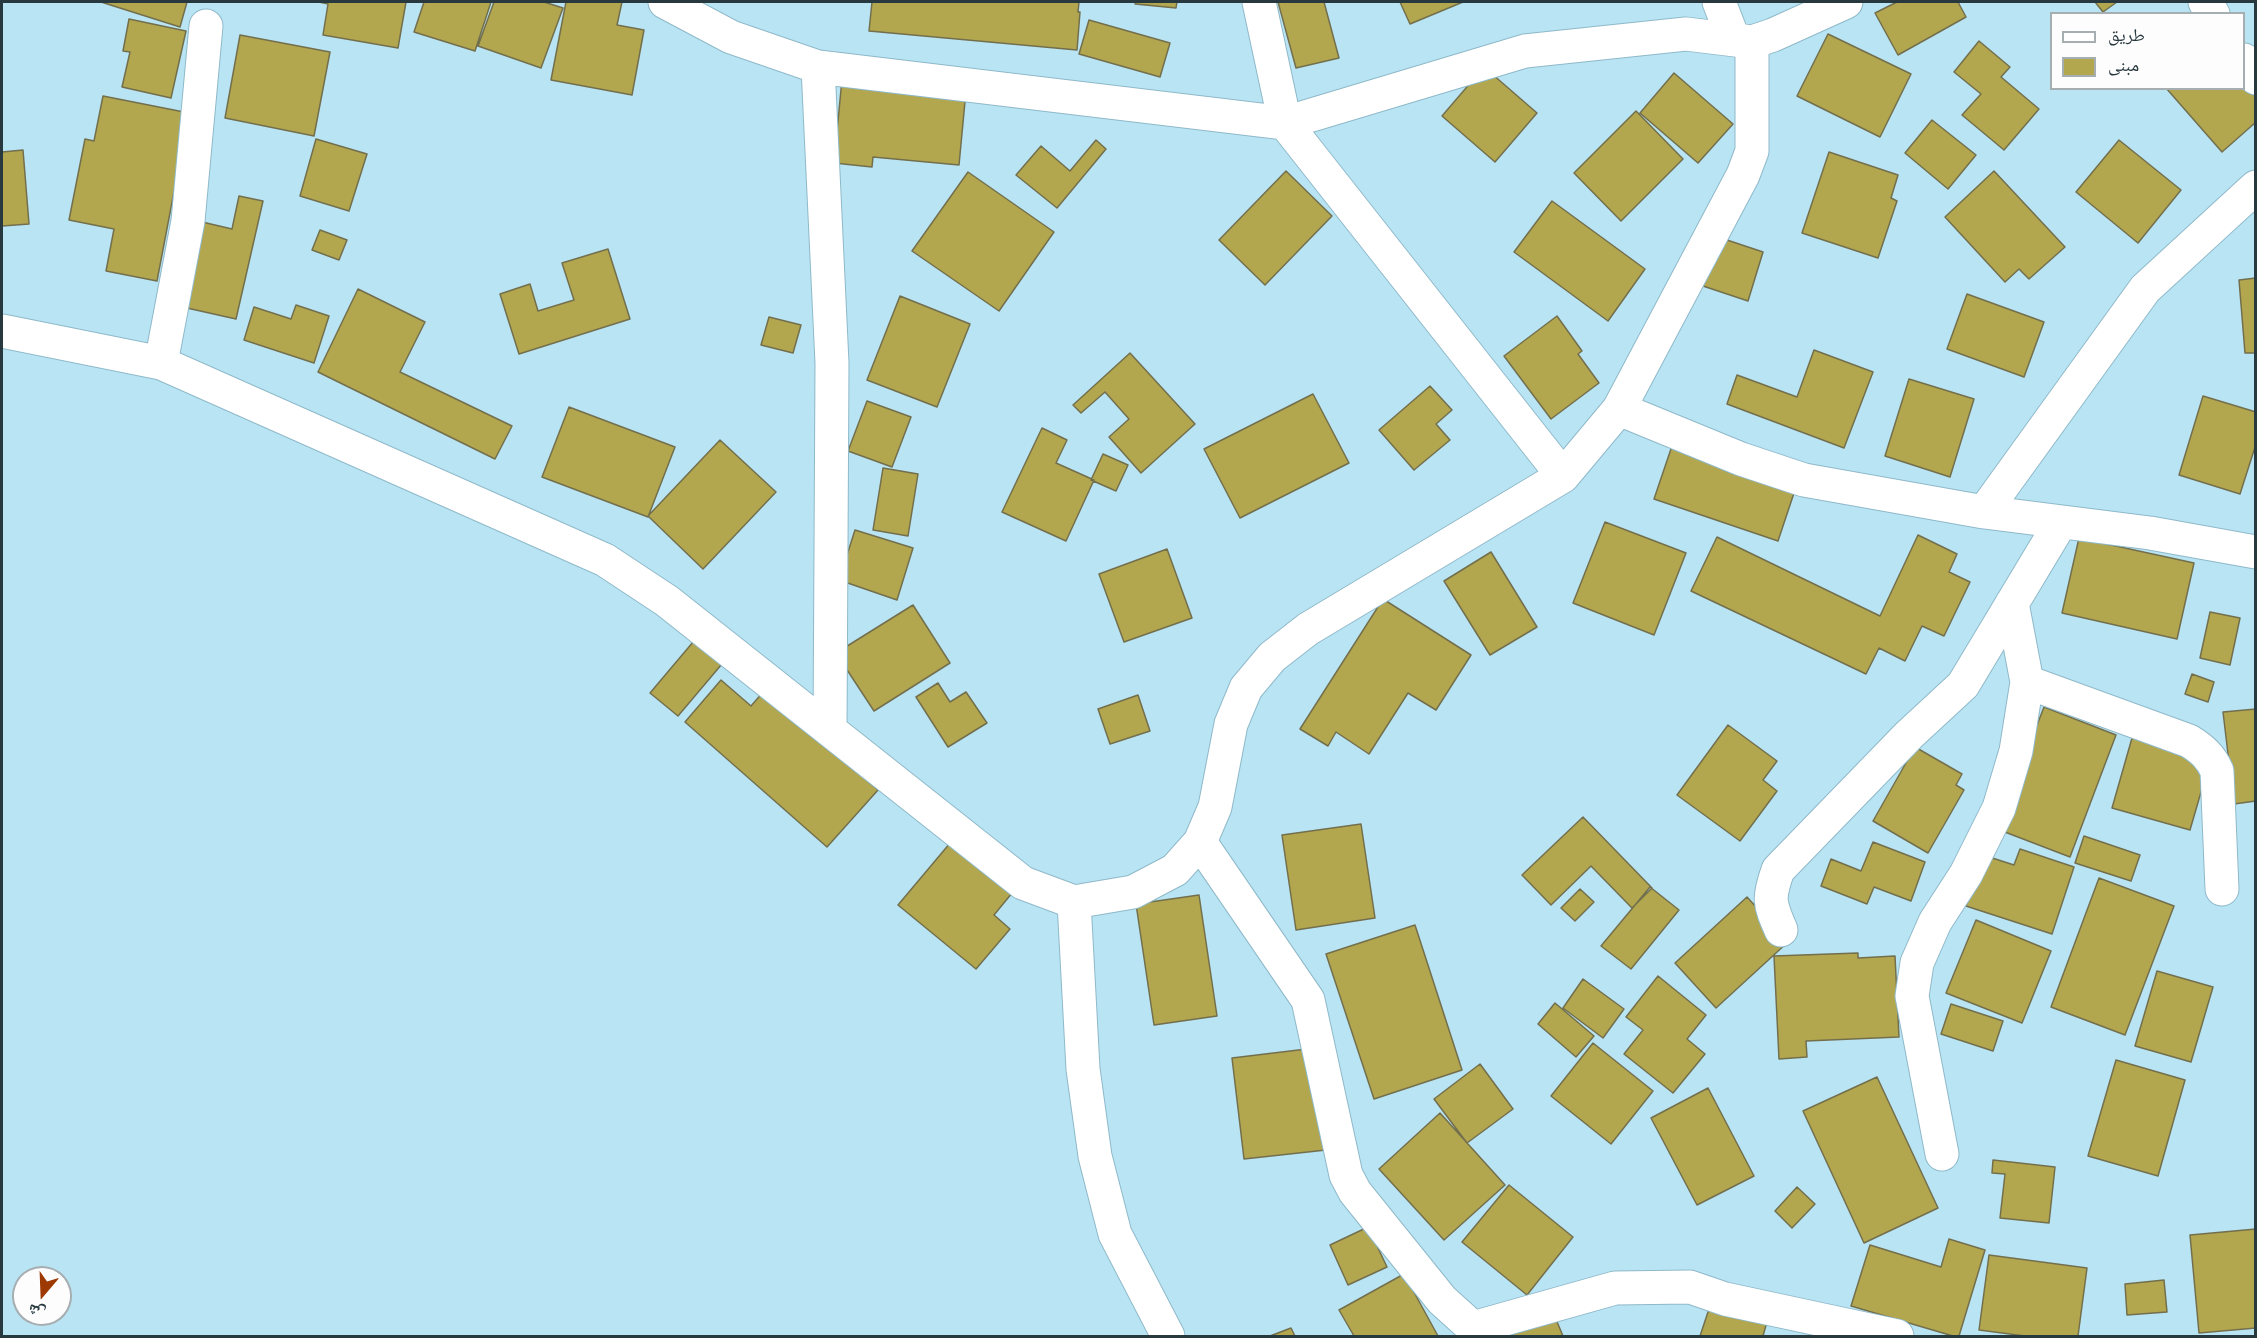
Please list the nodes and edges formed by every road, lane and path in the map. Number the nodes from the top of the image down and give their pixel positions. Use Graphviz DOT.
graph roads {
  1 [pos="665,2"];
  2 [pos="1259,2"];
  3 [pos="1719,2"];
  4 [pos="1846,2"];
  5 [pos="206,26"];
  6 [pos="1743,40"];
  7 [pos="2245,62"];
  8 [pos="818,67"];
  9 [pos="2256,78"];
  10 [pos="1285,123"];
  11 [pos="2256,187"];
  12 [pos="2,330"];
  13 [pos="161,363"];
  14 [pos="1619,409"];
  15 [pos="1563,476"];
  16 [pos="1984,512"];
  17 [pos="2061,522"];
  18 [pos="2256,552"];
  19 [pos="2012,603"];
  20 [pos="2027,682"];
  21 [pos="830,730"];
  22 [pos="1200,842"];
  23 [pos="2222,889"];
  24 [pos="1074,902"];
  25 [pos="1781,930"];
  26 [pos="1942,1154"];
  27 [pos="1473,1332"];
  28 [pos="1168,1336"];
  29 [pos="1897,1336"];
  1 -- 8 [label="street"];
  2 -- 10 [label="street"];
  3 -- 6 [label="street"];
  4 -- 6 [label="street"];
  5 -- 13 [label="street"];
  6 -- 10 [label="street"];
  6 -- 14 [label="street"];
  7 -- 9 [label="street"];
  8 -- 10 [label="street"];
  8 -- 21 [label="street"];
  10 -- 15 [label="street"];
  11 -- 16 [label="street"];
  12 -- 13 [label="street"];
  13 -- 21 [label="street"];
  14 -- 15 [label="street"];
  14 -- 16 [label="street"];
  15 -- 22 [label="street"];
  16 -- 17 [label="street"];
  17 -- 18 [label="street"];
  17 -- 19 [label="street"];
  19 -- 20 [label="street"];
  19 -- 25 [label="street"];
  20 -- 23 [label="street"];
  20 -- 26 [label="street"];
  21 -- 24 [label="street"];
  22 -- 24 [label="street"];
  22 -- 27 [label="street"];
  24 -- 28 [label="street"];
  27 -- 29 [label="street"];
}
